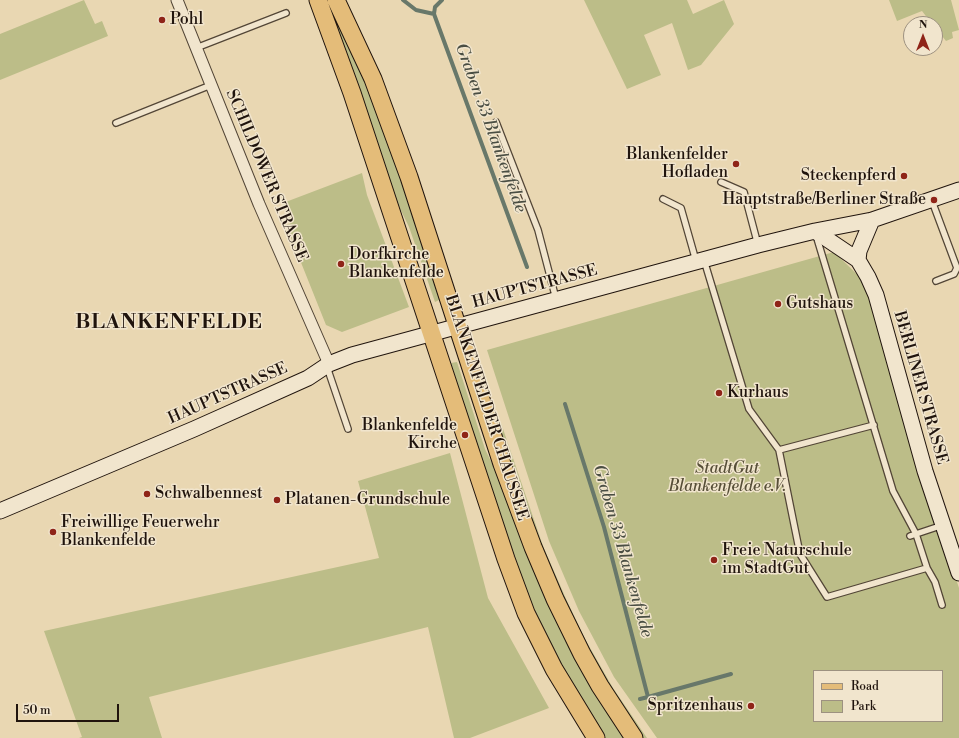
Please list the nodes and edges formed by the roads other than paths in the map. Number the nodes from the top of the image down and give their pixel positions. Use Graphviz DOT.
graph roads {
  1 [pos="177,0"];
  2 [pos="318,0"];
  3 [pos="336,0"];
  4 [pos="286,12"];
  5 [pos="196,48"];
  6 [pos="211,84"];
  7 [pos="496,122"];
  8 [pos="116,123"];
  9 [pos="721,182"];
  10 [pos="959,190"];
  11 [pos="663,199"];
  12 [pos="932,200"];
  13 [pos="872,220"];
  14 [pos="815,231"];
  15 [pos="758,245"];
  16 [pos="700,260"];
  17 [pos="858,260"];
  18 [pos="936,281"];
  19 [pos="557,301"];
  20 [pos="458,326"];
  21 [pos="431,334"];
  22 [pos="328,365"];
  23 [pos="874,425"];
  24 [pos="348,429"];
  25 [pos="779,450"];
  26 [pos="0,511"];
  27 [pos="943,525"];
  28 [pos="916,534"];
  29 [pos="910,536"];
  30 [pos="927,568"];
  31 [pos="959,573"];
  32 [pos="942,605"];
  33 [pos="596,738"];
  34 [pos="634,738"];
  1 -- 5 [label="street, SCHILDOWER STRASSE"];
  2 -- 21 [label="main road, BLANKENFELDER CHAUSSEE"];
  3 -- 20 [label="main road, BLANKENFELDER CHAUSSEE"];
  4 -- 5 [label="lane"];
  5 -- 6 [label="street, SCHILDOWER STRASSE"];
  6 -- 8 [label="lane"];
  6 -- 22 [label="street, SCHILDOWER STRASSE"];
  7 -- 19 [label="lane"];
  9 -- 15 [label="lane"];
  10 -- 12 [label="street, HAUPTSTRASSE"];
  11 -- 16 [label="lane"];
  12 -- 13 [label="street, HAUPTSTRASSE"];
  12 -- 18 [label="lane"];
  13 -- 14 [label="street, HAUPTSTRASSE"];
  13 -- 17 [label="street"];
  14 -- 15 [label="street, HAUPTSTRASSE"];
  14 -- 17 [label="street, BERLINER STRASSE"];
  14 -- 23 [label="lane"];
  15 -- 16 [label="street, HAUPTSTRASSE"];
  16 -- 19 [label="street, HAUPTSTRASSE"];
  16 -- 25 [label="lane"];
  17 -- 27 [label="street, BERLINER STRASSE"];
  19 -- 20 [label="street, HAUPTSTRASSE"];
  20 -- 21 [label="street, HAUPTSTRASSE"];
  20 -- 34 [label="main road, BLANKENFELDER CHAUSSEE"];
  21 -- 22 [label="street, HAUPTSTRASSE"];
  21 -- 33 [label="main road, BLANKENFELDER CHAUSSEE"];
  22 -- 24 [label="lane"];
  22 -- 26 [label="street, HAUPTSTRASSE"];
  23 -- 25 [label="lane"];
  23 -- 28 [label="lane"];
  25 -- 30 [label="lane"];
  27 -- 28 [label="lane"];
  27 -- 31 [label="street, BERLINER STRASSE"];
  28 -- 29 [label="lane"];
  28 -- 30 [label="lane"];
  30 -- 32 [label="lane"];
}
